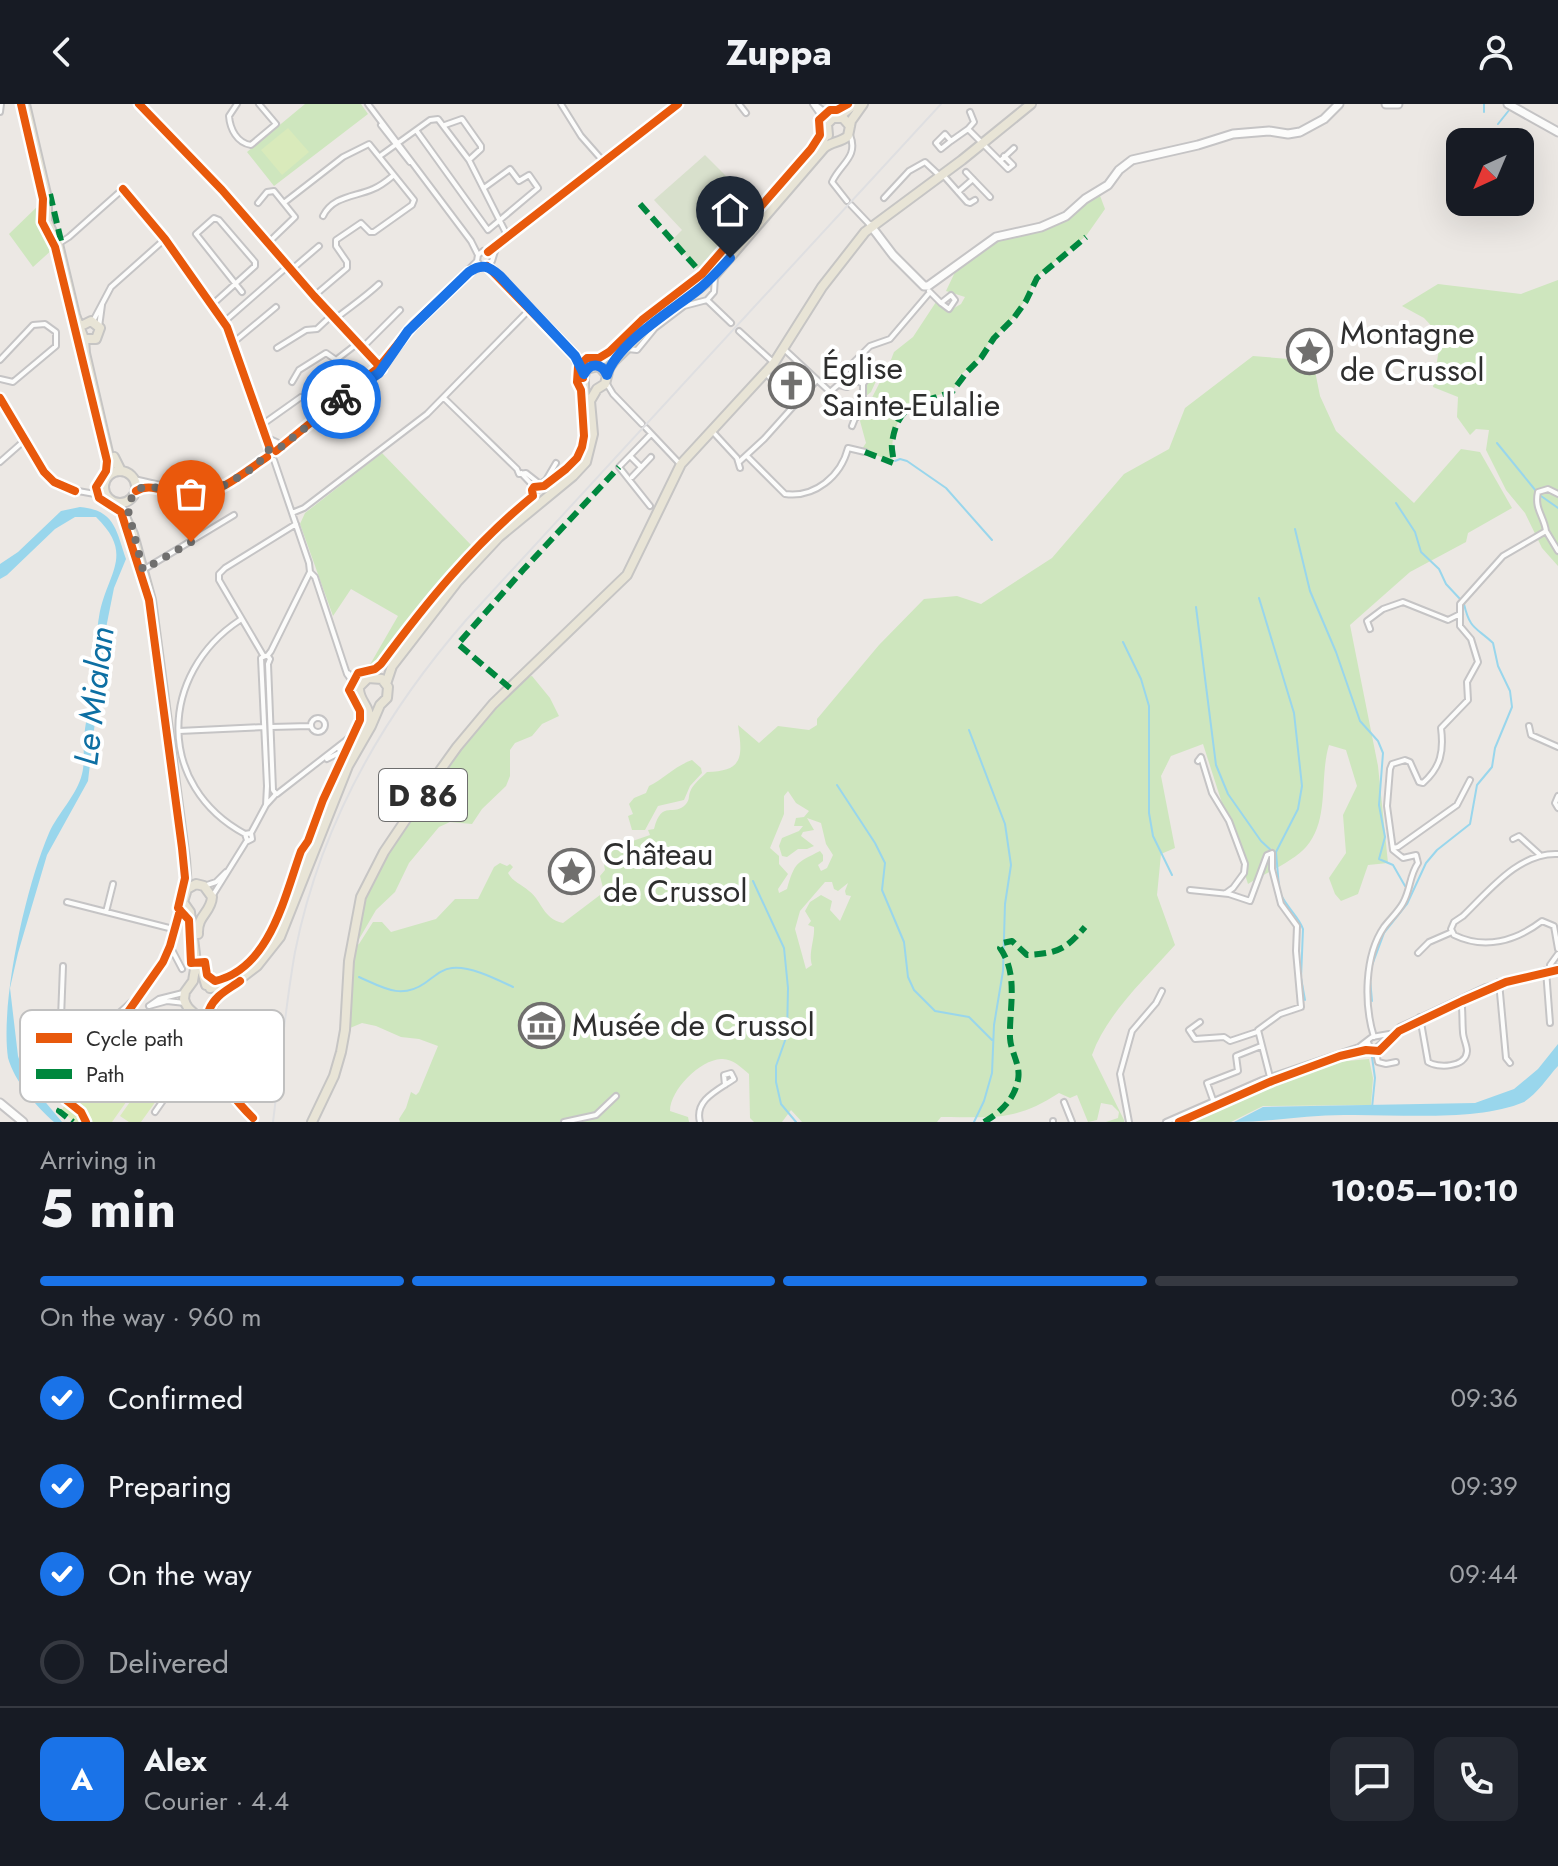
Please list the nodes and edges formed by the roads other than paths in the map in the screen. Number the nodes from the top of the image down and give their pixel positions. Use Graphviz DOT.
graph roads {
  1 [pos="1,104"];
  2 [pos="25,104"];
  3 [pos="139,104"];
  4 [pos="237,104"];
  5 [pos="259,104"];
  6 [pos="561,104"];
  7 [pos="739,104"];
  8 [pos="814,104"];
  9 [pos="855,104"];
  10 [pos="863,104"];
  11 [pos="1339,104"];
  12 [pos="1386,104"];
  13 [pos="1398,104"];
  14 [pos="1508,104"];
  15 [pos="370,106"];
  16 [pos="671,106"];
  17 [pos="1024,106"];
  18 [pos="0,112"];
  19 [pos="970,112"];
  20 [pos="746,113"];
  21 [pos="445,125"];
  22 [pos="838,129"];
  23 [pos="968,129"];
  24 [pos="416,130"];
  25 [pos="1558,132"];
  26 [pos="951,141"];
  27 [pos="982,142"];
  28 [pos="397,143"];
  29 [pos="1014,148"];
  30 [pos="853,152"];
  31 [pos="380,156"];
  32 [pos="469,160"];
  33 [pos="603,161"];
  34 [pos="966,172"];
  35 [pos="944,173"];
  36 [pos="394,175"];
  37 [pos="973,179"];
  38 [pos="484,188"];
  39 [pos="958,192"];
  40 [pos="990,197"];
  41 [pos="884,198"];
  42 [pos="975,200"];
  43 [pos="285,202"];
  44 [pos="258,203"];
  45 [pos="323,216"];
  46 [pos="500,221"];
  47 [pos="871,226"];
  48 [pos="508,237"];
  49 [pos="165,239"];
  50 [pos="268,243"];
  51 [pos="58,244"];
  52 [pos="319,246"];
  53 [pos="485,258"];
  54 [pos="289,268"];
  55 [pos="715,274"];
  56 [pos="235,283"];
  57 [pos="379,284"];
  58 [pos="928,289"];
  59 [pos="314,296"];
  60 [pos="249,299"];
  61 [pos="707,300"];
  62 [pos="214,303"];
  63 [pos="941,303"];
  64 [pos="276,307"];
  65 [pos="530,309"];
  66 [pos="400,310"];
  67 [pos="334,317"];
  68 [pos="224,322"];
  69 [pos="731,323"];
  70 [pos="90,324"];
  71 [pos="739,331"];
  72 [pos="88,340"];
  73 [pos="234,342"];
  74 [pos="360,345"];
  75 [pos="277,348"];
  76 [pos="626,349"];
  77 [pos="784,349"];
  78 [pos="575,356"];
  79 [pos="0,360"];
  80 [pos="336,360"];
  81 [pos="853,363"];
  82 [pos="773,364"];
  83 [pos="596,366"];
  84 [pos="876,366"];
  85 [pos="381,368"];
  86 [pos="345,372"];
  87 [pos="765,373"];
  88 [pos="868,373"];
  89 [pos="0,379"];
  90 [pos="585,379"];
  91 [pos="817,380"];
  92 [pos="292,382"];
  93 [pos="603,383"];
  94 [pos="863,384"];
  95 [pos="838,385"];
  96 [pos="830,392"];
  97 [pos="301,397"];
  98 [pos="0,398"];
  99 [pos="444,398"];
  100 [pos="800,400"];
  101 [pos="857,417"];
  102 [pos="263,424"];
  103 [pos="852,426"];
  104 [pos="712,431"];
  105 [pos="651,434"];
  106 [pos="267,438"];
  107 [pos="25,440"];
  108 [pos="283,445"];
  109 [pos="273,450"];
  110 [pos="865,452"];
  111 [pos="630,456"];
  112 [pos="747,456"];
  113 [pos="267,457"];
  114 [pos="651,457"];
  115 [pos="274,460"];
  116 [pos="0,462"];
  117 [pos="556,463"];
  118 [pos="681,464"];
  119 [pos="641,467"];
  120 [pos="121,471"];
  121 [pos="109,474"];
  122 [pos="522,474"];
  123 [pos="632,477"];
  124 [pos="134,479"];
  125 [pos="104,484"];
  126 [pos="554,485"];
  127 [pos="136,491"];
  128 [pos="211,491"];
  129 [pos="92,493"];
  130 [pos="1558,494"];
  131 [pos="106,496"];
  132 [pos="129,501"];
  133 [pos="119,504"];
  134 [pos="650,506"];
  135 [pos="292,513"];
  136 [pos="234,515"];
  137 [pos="296,524"];
  138 [pos="1546,531"];
  139 [pos="133,534"];
  140 [pos="1558,551"];
  141 [pos="143,570"];
  142 [pos="310,572"];
  143 [pos="1460,614"];
  144 [pos="240,620"];
  145 [pos="1370,629"];
  146 [pos="266,656"];
  147 [pos="346,671"];
  148 [pos="377,677"];
  149 [pos="364,680"];
  150 [pos="386,684"];
  151 [pos="359,691"];
  152 [pos="366,704"];
  153 [pos="380,705"];
  154 [pos="368,721"];
  155 [pos="310,726"];
  156 [pos="1529,726"];
  157 [pos="268,727"];
  158 [pos="179,731"];
  159 [pos="1558,747"];
  160 [pos="1198,761"];
  161 [pos="1470,780"];
  162 [pos="271,794"];
  163 [pos="1558,796"];
  164 [pos="1558,808"];
  165 [pos="247,836"];
  166 [pos="1513,839"];
  167 [pos="1393,848"];
  168 [pos="1539,854"];
  169 [pos="1558,854"];
  170 [pos="185,859"];
  171 [pos="228,870"];
  172 [pos="113,884"];
  173 [pos="201,885"];
  174 [pos="187,889"];
  175 [pos="1190,890"];
  176 [pos="1223,894"];
  177 [pos="212,897"];
  178 [pos="67,902"];
  179 [pos="183,902"];
  180 [pos="106,912"];
  181 [pos="190,912"];
  182 [pos="204,913"];
  183 [pos="176,920"];
  184 [pos="173,929"];
  185 [pos="1452,932"];
  186 [pos="170,946"];
  187 [pos="1558,951"];
  188 [pos="1418,953"];
  189 [pos="63,966"];
  190 [pos="1558,967"];
  191 [pos="182,969"];
  192 [pos="1548,969"];
  193 [pos="1499,982"];
  194 [pos="208,986"];
  195 [pos="188,989"];
  196 [pos="1162,991"];
  197 [pos="1461,999"];
  198 [pos="214,1000"];
  199 [pos="190,1009"];
  200 [pos="210,1009"];
  201 [pos="60,1010"];
  202 [pos="124,1010"];
  203 [pos="1420,1017"];
  204 [pos="1200,1022"];
  205 [pos="1550,1023"];
  206 [pos="1257,1032"];
  207 [pos="1377,1039"];
  208 [pos="1261,1046"];
  209 [pos="1371,1046"];
  210 [pos="1396,1062"];
  211 [pos="1510,1063"];
  212 [pos="1270,1077"];
  213 [pos="725,1085"];
  214 [pos="616,1096"];
  215 [pos="1213,1100"];
  216 [pos="162,1102"];
  217 [pos="235,1102"];
  218 [pos="238,1102"];
  219 [pos="1064,1102"];
  220 [pos="0,1103"];
  221 [pos="155,1112"];
  222 [pos="255,1120"];
  223 [pos="312,1121"];
  224 [pos="23,1122"];
  225 [pos="564,1122"];
  226 [pos="700,1122"];
  227 [pos="1072,1122"];
  228 [pos="1129,1122"];
  229 [pos="1166,1122"];
  1 -- 18 [label="street"];
  2 -- 51 [label="main road"];
  3 -- 50 [label="street"];
  4 -- 5 [label="street"];
  6 -- 33 [label="street"];
  7 -- 20 [label="street"];
  8 -- 22 [label="street"];
  8 -- 22 [label="street"];
  9 -- 22 [label="main road"];
  10 -- 22 [label="main road"];
  11 -- 58 [label="street"];
  12 -- 13 [label="street"];
  14 -- 25 [label="street"];
  15 -- 28 [label="street"];
  16 -- 33 [label="street"];
  17 -- 27 [label="main road, D 86"];
  19 -- 23 [label="street"];
  21 -- 24 [label="street"];
  21 -- 32 [label="street"];
  21 -- 32 [label="street"];
  22 -- 30 [label="street"];
  22 -- 30 [label="street"];
  22 -- 55 [label="main road"];
  22 -- 83 [label="main road"];
  23 -- 26 [label="street"];
  23 -- 27 [label="street"];
  24 -- 28 [label="street"];
  24 -- 46 [label="street"];
  27 -- 29 [label="street"];
  27 -- 35 [label="main road, D 86"];
  28 -- 31 [label="street"];
  28 -- 53 [label="street"];
  30 -- 47 [label="street"];
  31 -- 36 [label="street"];
  31 -- 43 [label="street"];
  32 -- 38 [label="street"];
  33 -- 48 [label="street"];
  34 -- 37 [label="street"];
  35 -- 39 [label="street"];
  35 -- 41 [label="street"];
  35 -- 47 [label="main road, D 86"];
  36 -- 45 [label="street"];
  36 -- 59 [label="street"];
  37 -- 39 [label="street"];
  37 -- 40 [label="street"];
  38 -- 46 [label="street"];
  38 -- 46 [label="street"];
  39 -- 42 [label="street"];
  43 -- 44 [label="street"];
  43 -- 50 [label="street"];
  46 -- 48 [label="street"];
  47 -- 58 [label="street"];
  47 -- 77 [label="main road, D 86"];
  48 -- 53 [label="street"];
  49 -- 51 [label="street"];
  49 -- 68 [label="street"];
  49 -- 70 [label="street"];
  50 -- 54 [label="street"];
  51 -- 70 [label="main road"];
  52 -- 54 [label="street"];
  53 -- 65 [label="street"];
  53 -- 85 [label="street"];
  54 -- 59 [label="street"];
  54 -- 60 [label="street"];
  55 -- 61 [label="street"];
  55 -- 76 [label="main road"];
  56 -- 56 [label="street"];
  56 -- 60 [label="street"];
  56 -- 62 [label="street"];
  57 -- 67 [label="street"];
  58 -- 63 [label="street"];
  58 -- 81 [label="street"];
  59 -- 67 [label="street"];
  60 -- 68 [label="street"];
  61 -- 69 [label="street"];
  61 -- 76 [label="street"];
  64 -- 73 [label="street"];
  65 -- 78 [label="street"];
  65 -- 99 [label="street"];
  66 -- 74 [label="street"];
  67 -- 74 [label="street"];
  67 -- 75 [label="street"];
  68 -- 73 [label="street"];
  70 -- 72 [label="main road"];
  70 -- 72 [label="main road"];
  71 -- 82 [label="street"];
  72 -- 120 [label="main road"];
  72 -- 121 [label="main road"];
  73 -- 102 [label="street"];
  74 -- 80 [label="street"];
  74 -- 85 [label="street"];
  76 -- 93 [label="main road"];
  77 -- 82 [label="main road, D 86"];
  77 -- 91 [label="street"];
  78 -- 83 [label="street"];
  78 -- 90 [label="street"];
  79 -- 89 [label="street"];
  80 -- 86 [label="street"];
  80 -- 92 [label="street"];
  81 -- 88 [label="street"];
  81 -- 95 [label="street"];
  82 -- 87 [label="main road, D 86"];
  83 -- 90 [label="main road"];
  83 -- 93 [label="main road"];
  84 -- 88 [label="street"];
  85 -- 108 [label="street"];
  87 -- 100 [label="street"];
  87 -- 104 [label="main road, D 86"];
  88 -- 94 [label="street"];
  90 -- 93 [label="main road"];
  90 -- 126 [label="main road"];
  91 -- 96 [label="street"];
  91 -- 100 [label="street"];
  93 -- 105 [label="street"];
  93 -- 150 [label="main road"];
  94 -- 95 [label="street"];
  94 -- 101 [label="street"];
  95 -- 96 [label="street"];
  96 -- 101 [label="street"];
  97 -- 102 [label="street"];
  98 -- 107 [label="street"];
  99 -- 122 [label="street"];
  99 -- 135 [label="street"];
  100 -- 112 [label="street"];
  101 -- 103 [label="street"];
  102 -- 106 [label="street"];
  104 -- 112 [label="street"];
  104 -- 118 [label="main road, D 86"];
  105 -- 111 [label="street"];
  105 -- 118 [label="street"];
  106 -- 108 [label="street"];
  106 -- 109 [label="street"];
  107 -- 116 [label="street"];
  107 -- 129 [label="street"];
  108 -- 109 [label="street"];
  109 -- 113 [label="street"];
  109 -- 115 [label="street"];
  110 -- 112 [label="street"];
  111 -- 119 [label="street"];
  111 -- 134 [label="street"];
  113 -- 115 [label="street"];
  113 -- 128 [label="street"];
  114 -- 119 [label="street"];
  115 -- 135 [label="street"];
  117 -- 122 [label="street"];
  118 -- 223 [label="main road, D 86"];
  119 -- 123 [label="street"];
  120 -- 121 [label="main road"];
  120 -- 124 [label="main road"];
  121 -- 125 [label="main road"];
  122 -- 126 [label="street"];
  124 -- 127 [label="main road"];
  124 -- 128 [label="street"];
  125 -- 129 [label="street"];
  125 -- 131 [label="main road"];
  126 -- 148 [label="main road"];
  127 -- 128 [label="street"];
  127 -- 132 [label="main road"];
  129 -- 131 [label="street"];
  130 -- 138 [label="street"];
  131 -- 133 [label="main road"];
  132 -- 133 [label="main road"];
  132 -- 139 [label="main road"];
  133 -- 139 [label="main road"];
  135 -- 137 [label="street"];
  136 -- 141 [label="street"];
  137 -- 142 [label="street"];
  137 -- 144 [label="street"];
  138 -- 140 [label="street"];
  138 -- 143 [label="street"];
  139 -- 141 [label="main road"];
  141 -- 170 [label="main road"];
  142 -- 146 [label="street"];
  142 -- 147 [label="street"];
  143 -- 145 [label="street"];
  143 -- 167 [label="street"];
  144 -- 146 [label="street"];
  144 -- 158 [label="street"];
  146 -- 157 [label="street"];
  147 -- 149 [label="street"];
  147 -- 151 [label="street"];
  148 -- 149 [label="main road"];
  148 -- 150 [label="main road"];
  149 -- 151 [label="main road"];
  150 -- 153 [label="main road"];
  151 -- 152 [label="main road"];
  152 -- 153 [label="main road"];
  152 -- 154 [label="main road"];
  153 -- 198 [label="main road"];
  154 -- 162 [label="street"];
  154 -- 194 [label="main road"];
  155 -- 157 [label="street"];
  156 -- 159 [label="street"];
  157 -- 158 [label="street"];
  157 -- 162 [label="street"];
  158 -- 165 [label="street"];
  160 -- 176 [label="street"];
  161 -- 167 [label="street"];
  162 -- 165 [label="street"];
  163 -- 164 [label="street"];
  165 -- 171 [label="street"];
  166 -- 168 [label="street"];
  167 -- 207 [label="street"];
  168 -- 169 [label="street"];
  168 -- 185 [label="street"];
  170 -- 173 [label="main road"];
  170 -- 174 [label="main road"];
  171 -- 173 [label="street"];
  171 -- 177 [label="street"];
  172 -- 180 [label="street"];
  173 -- 174 [label="main road"];
  173 -- 177 [label="main road"];
  174 -- 179 [label="main road"];
  175 -- 176 [label="street"];
  176 -- 206 [label="street"];
  177 -- 182 [label="main road"];
  178 -- 180 [label="street"];
  179 -- 181 [label="main road"];
  179 -- 183 [label="street"];
  180 -- 184 [label="street"];
  181 -- 182 [label="main road"];
  181 -- 183 [label="street"];
  181 -- 195 [label="main road"];
  182 -- 194 [label="main road"];
  183 -- 184 [label="street"];
  184 -- 186 [label="street"];
  185 -- 187 [label="street"];
  185 -- 188 [label="street"];
  186 -- 191 [label="street"];
  186 -- 202 [label="street"];
  187 -- 192 [label="street"];
  189 -- 201 [label="street"];
  190 -- 192 [label="street"];
  192 -- 193 [label="street"];
  192 -- 205 [label="street"];
  193 -- 197 [label="street"];
  193 -- 211 [label="street"];
  194 -- 195 [label="main road"];
  194 -- 198 [label="main road"];
  195 -- 199 [label="main road"];
  195 -- 199 [label="street"];
  196 -- 228 [label="street"];
  197 -- 203 [label="street"];
  197 -- 203 [label="street"];
  198 -- 200 [label="main road"];
  199 -- 200 [label="main road"];
  203 -- 207 [label="street"];
  204 -- 206 [label="street"];
  206 -- 208 [label="street"];
  207 -- 209 [label="street"];
  207 -- 209 [label="street"];
  208 -- 212 [label="street"];
  208 -- 215 [label="street"];
  209 -- 210 [label="street"];
  209 -- 212 [label="street"];
  212 -- 215 [label="street"];
  213 -- 213 [label="street"];
  213 -- 226 [label="street"];
  214 -- 225 [label="street"];
  215 -- 229 [label="street"];
  216 -- 221 [label="street"];
  217 -- 222 [label="main road"];
  218 -- 222 [label="main road"];
  219 -- 227 [label="street"];
  220 -- 224 [label="street"];
}
